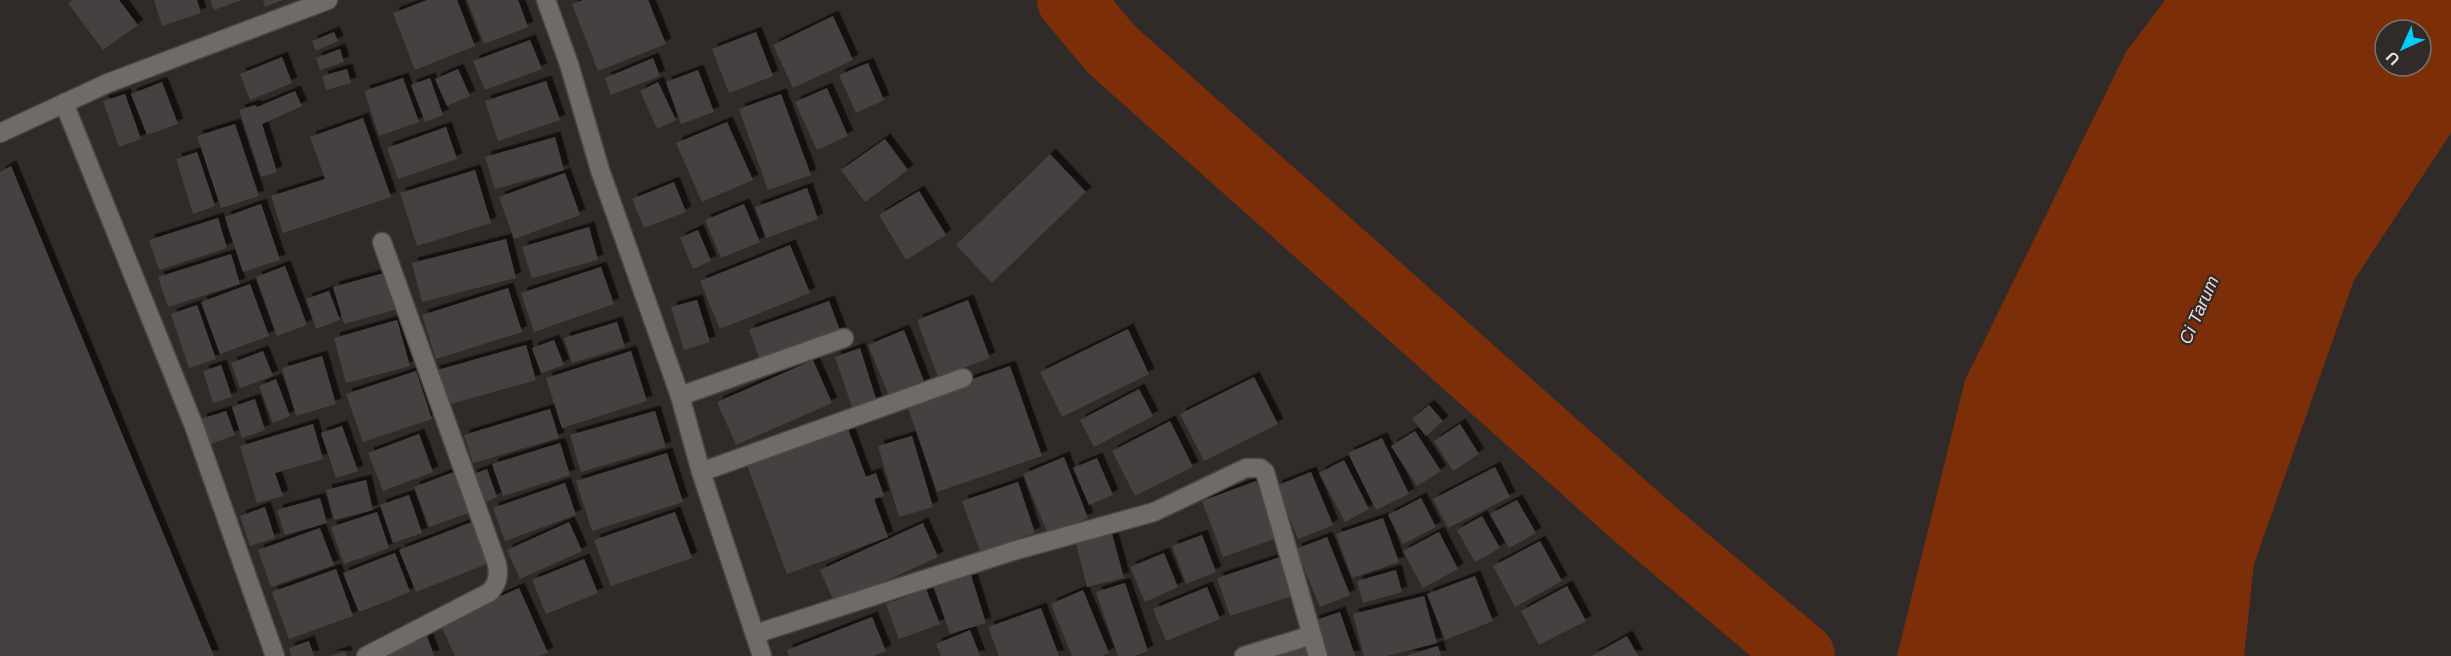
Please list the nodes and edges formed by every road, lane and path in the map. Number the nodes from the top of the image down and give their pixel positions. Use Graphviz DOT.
graph roads {
  1 [pos="328,0"];
  2 [pos="546,0"];
  3 [pos="64,103"];
  4 [pos="0,133"];
  5 [pos="382,242"];
  6 [pos="844,338"];
  7 [pos="963,378"];
  8 [pos="680,396"];
  9 [pos="701,472"];
  10 [pos="755,634"];
  11 [pos="1312,635"];
  12 [pos="275,656"];
  13 [pos="366,656"];
  14 [pos="762,656"];
  15 [pos="1244,656"];
  16 [pos="1318,656"];
  1 -- 3 [label="street"];
  2 -- 8 [label="street"];
  3 -- 4 [label="street"];
  3 -- 12 [label="street"];
  5 -- 13 [label="street"];
  6 -- 8 [label="street"];
  7 -- 9 [label="street"];
  8 -- 9 [label="street"];
  9 -- 10 [label="street"];
  10 -- 11 [label="street"];
  10 -- 14 [label="street"];
  11 -- 15 [label="street"];
  11 -- 16 [label="street"];
}
